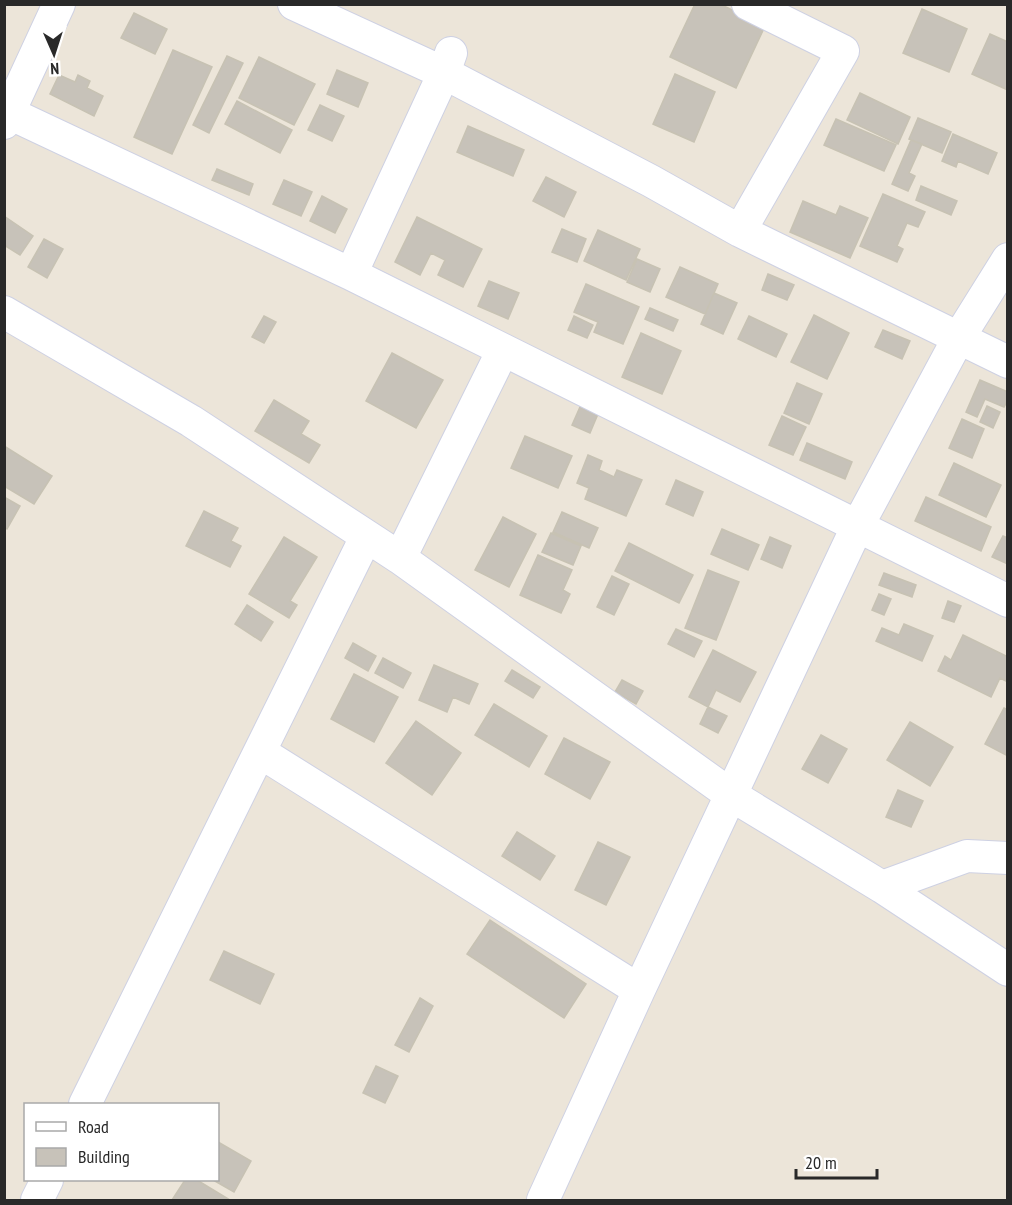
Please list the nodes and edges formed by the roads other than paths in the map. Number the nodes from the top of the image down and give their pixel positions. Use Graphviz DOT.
graph roads {
  1 [pos="59,4"];
  2 [pos="294,4"];
  3 [pos="748,4"];
  4 [pos="447,63"];
  5 [pos="7,118"];
  6 [pos="740,231"];
  7 [pos="1008,259"];
  8 [pos="351,274"];
  9 [pos="4,312"];
  10 [pos="958,339"];
  11 [pos="503,350"];
  12 [pos="1008,362"];
  13 [pos="857,527"];
  14 [pos="366,537"];
  15 [pos="400,558"];
  16 [pos="1008,601"];
  17 [pos="260,752"];
  18 [pos="731,795"];
  19 [pos="1008,858"];
  20 [pos="882,887"];
  21 [pos="1008,970"];
  22 [pos="639,990"];
  23 [pos="85,1103"];
  24 [pos="46,1181"];
  25 [pos="37,1200"];
  26 [pos="543,1200"];
  1 -- 5 [label="street"];
  2 -- 4 [label="street"];
  3 -- 6 [label="street"];
  4 -- 6 [label="street"];
  4 -- 8 [label="street"];
  5 -- 8 [label="street"];
  6 -- 10 [label="street"];
  7 -- 10 [label="street"];
  8 -- 11 [label="street"];
  9 -- 14 [label="street"];
  10 -- 12 [label="street"];
  10 -- 13 [label="street"];
  11 -- 13 [label="street"];
  11 -- 15 [label="street"];
  13 -- 16 [label="street"];
  13 -- 18 [label="street"];
  14 -- 15 [label="street"];
  14 -- 17 [label="street"];
  15 -- 18 [label="street"];
  17 -- 22 [label="street"];
  17 -- 23 [label="street"];
  18 -- 20 [label="street"];
  18 -- 22 [label="street"];
  19 -- 20 [label="street"];
  20 -- 21 [label="street"];
  22 -- 26 [label="street"];
  24 -- 25 [label="street"];
}
